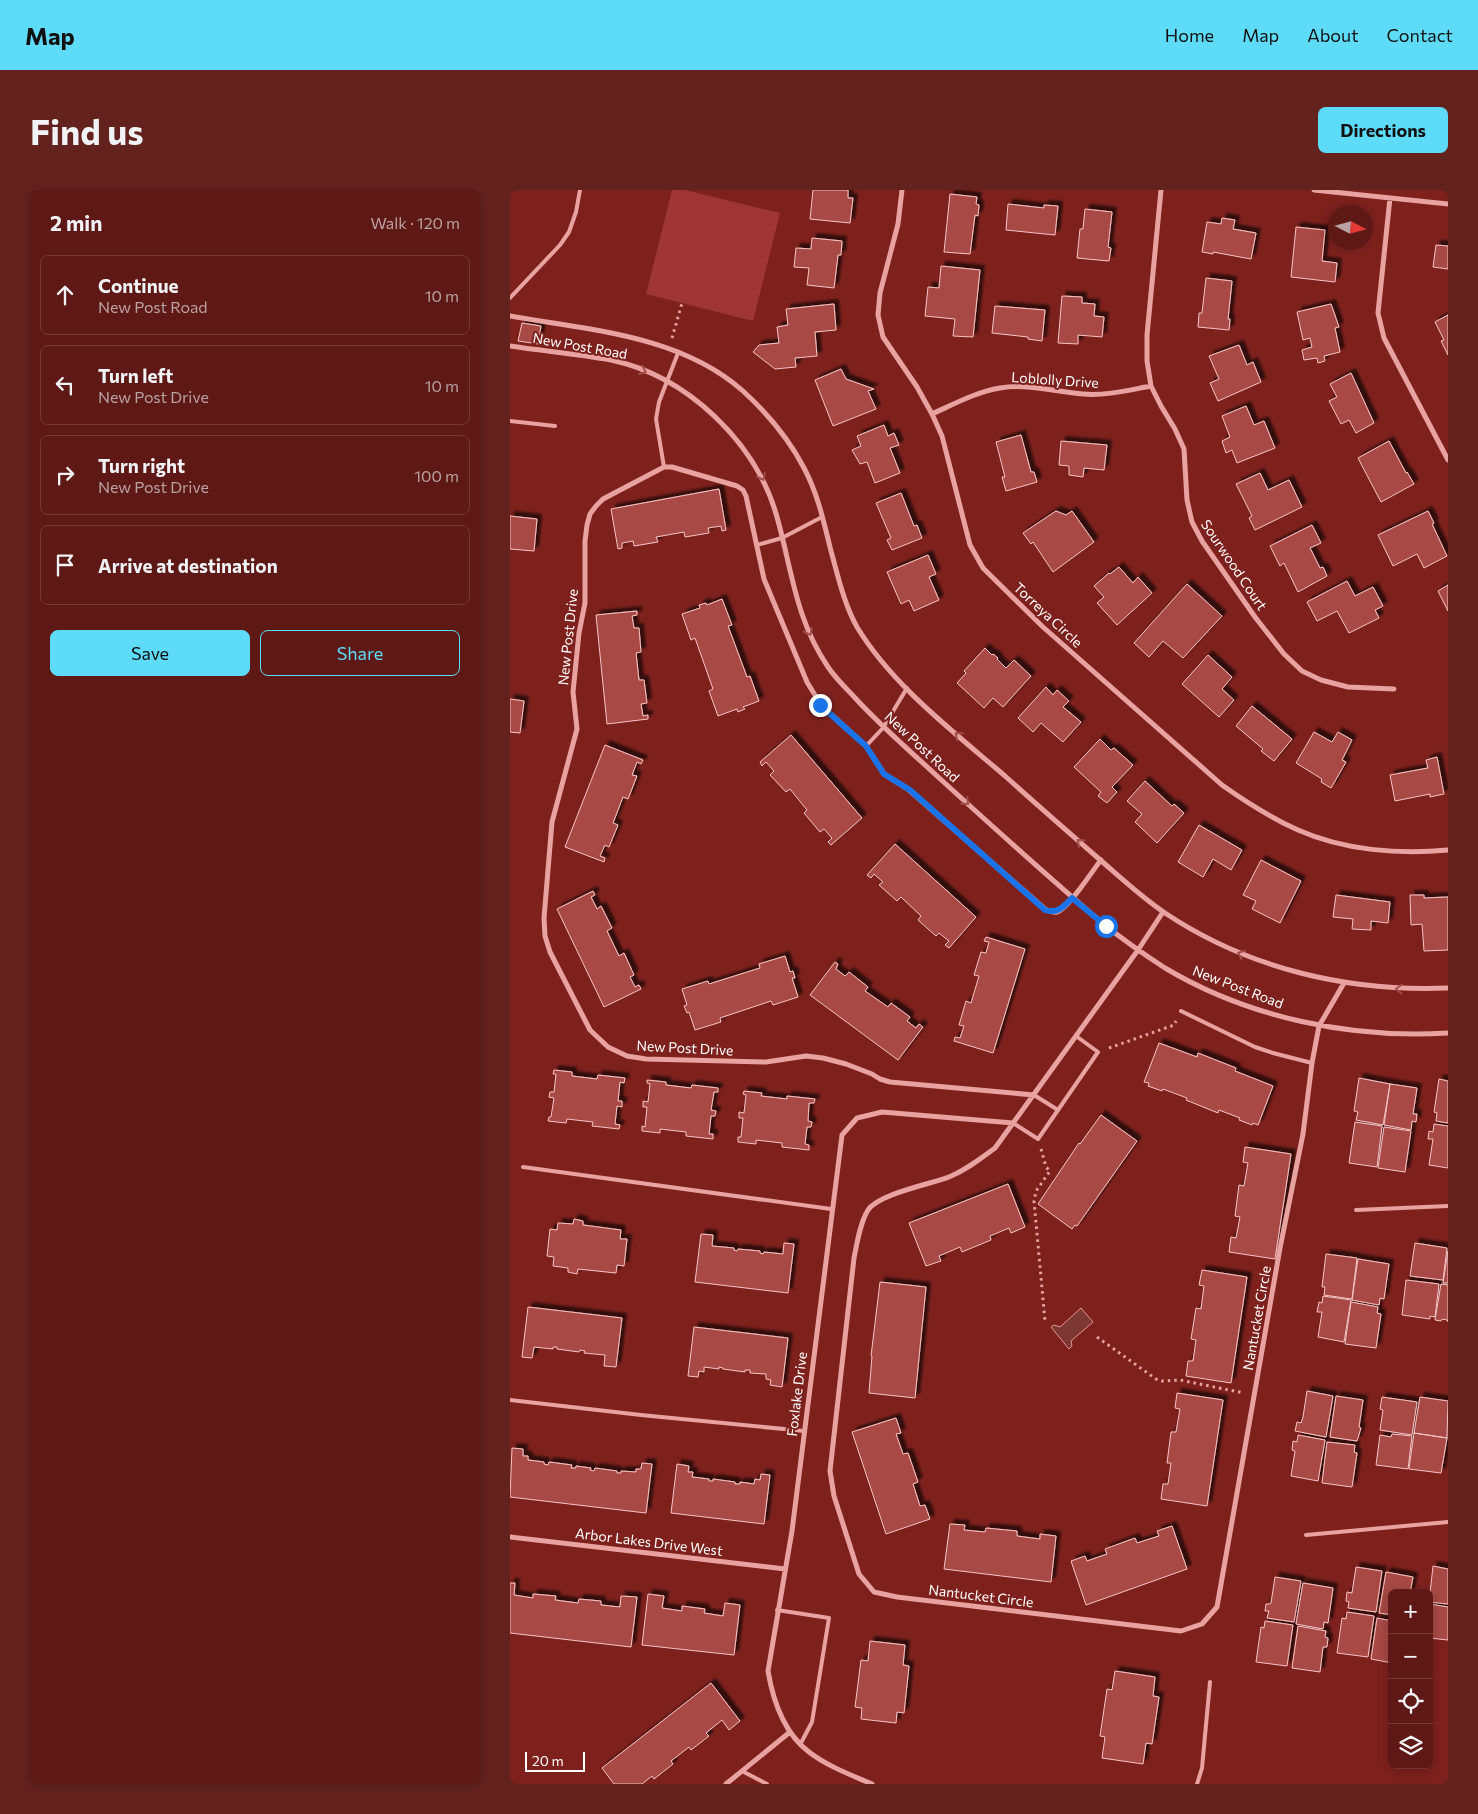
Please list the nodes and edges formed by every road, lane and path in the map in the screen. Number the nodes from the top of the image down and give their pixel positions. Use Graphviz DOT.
graph roads {
  1 [pos="580,190"];
  2 [pos="902,190"];
  3 [pos="1161,190"];
  4 [pos="1314,190"];
  5 [pos="1390,198"];
  6 [pos="1448,204"];
  7 [pos="510,298"];
  8 [pos="682,303"];
  9 [pos="510,316"];
  10 [pos="510,346"];
  11 [pos="668,348"];
  12 [pos="678,353"];
  13 [pos="666,382"];
  14 [pos="1151,386"];
  15 [pos="932,414"];
  16 [pos="510,422"];
  17 [pos="555,426"];
  18 [pos="1448,460"];
  19 [pos="664,467"];
  20 [pos="822,518"];
  21 [pos="782,538"];
  22 [pos="757,546"];
  23 [pos="908,688"];
  24 [pos="1394,689"];
  25 [pos="883,728"];
  26 [pos="866,746"];
  27 [pos="1448,850"];
  28 [pos="1101,860"];
  29 [pos="1072,898"];
  30 [pos="1163,912"];
  31 [pos="1138,950"];
  32 [pos="1344,983"];
  33 [pos="1448,988"];
  34 [pos="1181,1011"];
  35 [pos="1319,1026"];
  36 [pos="1448,1034"];
  37 [pos="1076,1036"];
  38 [pos="1098,1052"];
  39 [pos="1312,1063"];
  40 [pos="1034,1095"];
  41 [pos="1058,1110"];
  42 [pos="1013,1124"];
  43 [pos="1038,1139"];
  44 [pos="523,1167"];
  45 [pos="1448,1206"];
  46 [pos="831,1208"];
  47 [pos="1356,1210"];
  48 [pos="1045,1321"];
  49 [pos="1097,1337"];
  50 [pos="1255,1395"];
  51 [pos="510,1400"];
  52 [pos="804,1431"];
  53 [pos="1448,1522"];
  54 [pos="1306,1534"];
  55 [pos="510,1537"];
  56 [pos="785,1569"];
  57 [pos="778,1610"];
  58 [pos="1210,1682"];
  59 [pos="790,1732"];
  60 [pos="801,1744"];
  61 [pos="742,1771"];
  62 [pos="726,1784"];
  63 [pos="767,1784"];
  64 [pos="872,1784"];
  65 [pos="1197,1784"];
  1 -- 7 [label="lane"];
  2 -- 15 [label="street, Torreya Circle"];
  3 -- 14 [label="street, Sourwood Court"];
  4 -- 5 [label="street"];
  5 -- 6 [label="street"];
  5 -- 18 [label="street"];
  8 -- 11 [label="path"];
  9 -- 11 [label="street, New Post Road"];
  10 -- 13 [label="street, New Post Road, one-way"];
  11 -- 12 [label="street, New Post Road"];
  12 -- 13 [label="lane"];
  12 -- 20 [label="street, New Post Road"];
  13 -- 19 [label="lane"];
  13 -- 21 [label="street, New Post Road, one-way"];
  14 -- 15 [label="street, Loblolly Drive"];
  14 -- 24 [label="street, Sourwood Court"];
  15 -- 27 [label="street, Torreya Circle"];
  16 -- 17 [label="lane"];
  19 -- 22 [label="street"];
  19 -- 40 [label="street, New Post Drive"];
  20 -- 21 [label="lane"];
  20 -- 23 [label="street, New Post Road"];
  21 -- 22 [label="lane"];
  21 -- 25 [label="street, New Post Road, one-way"];
  22 -- 26 [label="street"];
  23 -- 25 [label="lane"];
  28 -- 23 [label="street, New Post Road, one-way"];
  25 -- 26 [label="lane"];
  25 -- 29 [label="street, New Post Road, one-way"];
  26 -- 29 [label="street"];
  28 -- 29 [label="street"];
  28 -- 30 [label="street, New Post Road"];
  29 -- 31 [label="street, New Post Road"];
  30 -- 31 [label="street, Nantucket Circle"];
  32 -- 30 [label="street, New Post Road, one-way"];
  31 -- 35 [label="street, New Post Road"];
  31 -- 37 [label="street, Nantucket Circle"];
  33 -- 32 [label="street, New Post Road, one-way"];
  32 -- 35 [label="street, Nantucket Circle"];
  34 -- 38 [label="path"];
  34 -- 39 [label="lane"];
  35 -- 36 [label="street, New Post Road"];
  35 -- 39 [label="street, Nantucket Circle"];
  37 -- 38 [label="lane"];
  37 -- 40 [label="street, Nantucket Circle"];
  38 -- 41 [label="lane"];
  39 -- 50 [label="street, Nantucket Circle"];
  40 -- 41 [label="lane"];
  40 -- 42 [label="street, Nantucket Circle"];
  41 -- 43 [label="lane"];
  42 -- 43 [label="lane"];
  42 -- 46 [label="street, Foxlake Drive"];
  42 -- 50 [label="street, Nantucket Circle"];
  43 -- 48 [label="path"];
  44 -- 46 [label="lane"];
  45 -- 47 [label="lane"];
  46 -- 52 [label="street, Foxlake Drive"];
  49 -- 50 [label="path"];
  51 -- 52 [label="lane"];
  52 -- 56 [label="street, Foxlake Drive"];
  53 -- 54 [label="lane"];
  55 -- 56 [label="street, Arbor Lakes Drive West"];
  56 -- 57 [label="street, Foxlake Drive"];
  57 -- 59 [label="street, Foxlake Drive"];
  57 -- 60 [label="lane"];
  58 -- 65 [label="lane"];
  59 -- 60 [label="street, Foxlake Drive"];
  59 -- 61 [label="street"];
  60 -- 64 [label="street, Foxlake Drive"];
  61 -- 62 [label="street"];
  61 -- 63 [label="lane"];
}
